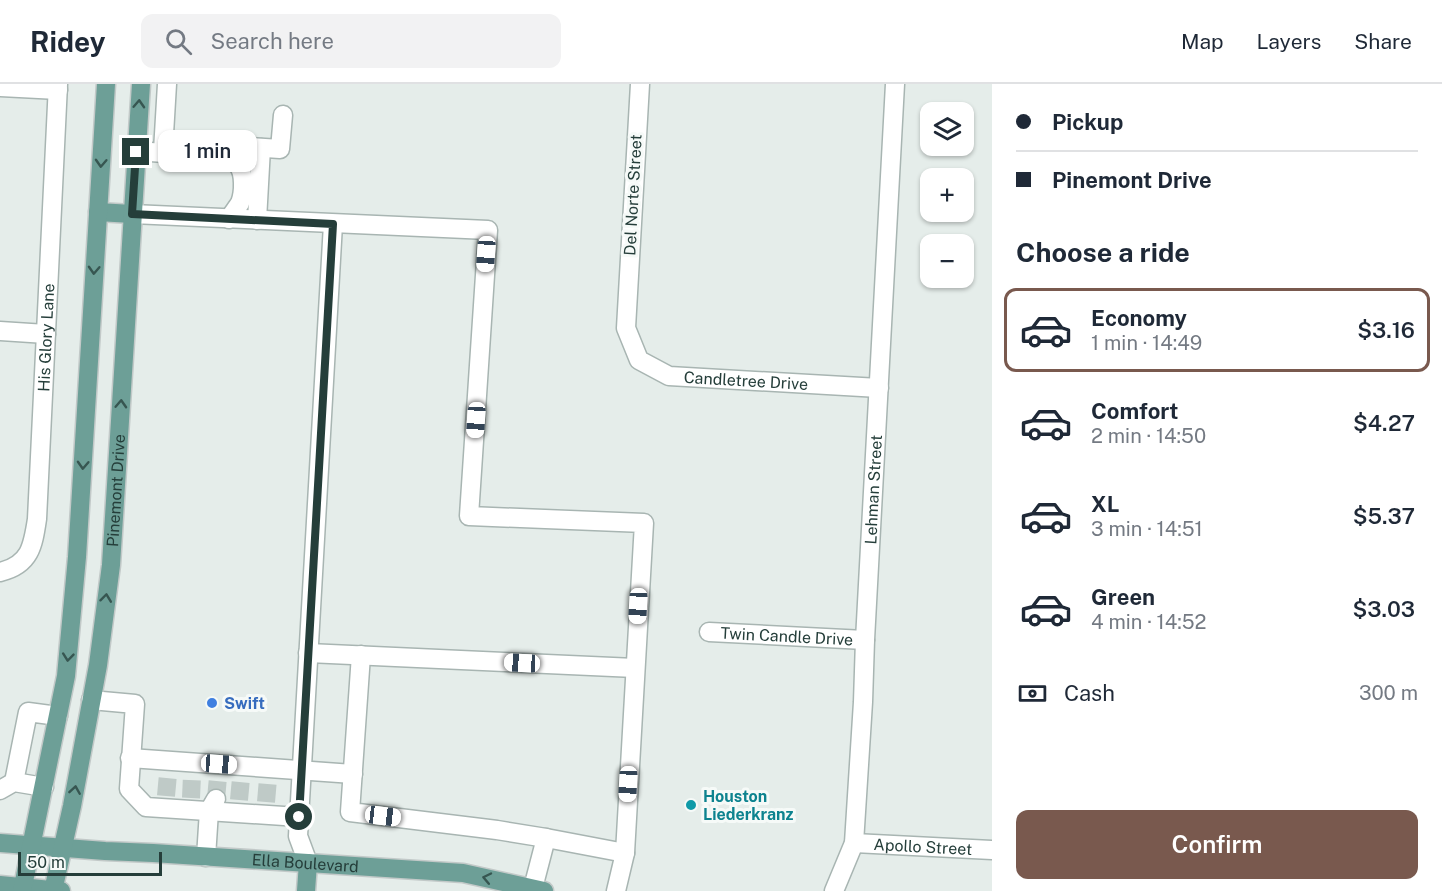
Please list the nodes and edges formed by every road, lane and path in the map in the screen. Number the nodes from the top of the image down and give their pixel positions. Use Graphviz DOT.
graph roads {
  1 [pos="106,84"];
  2 [pos="141,84"];
  3 [pos="167,84"];
  4 [pos="640,84"];
  5 [pos="896,84"];
  6 [pos="0,87"];
  7 [pos="58,87"];
  8 [pos="283,115"];
  9 [pos="163,148"];
  10 [pos="261,148"];
  11 [pos="136,152"];
  12 [pos="98,212"];
  13 [pos="132,214"];
  14 [pos="229,219"];
  15 [pos="257,220"];
  16 [pos="333,224"];
  17 [pos="627,306"];
  18 [pos="0,331"];
  19 [pos="46,334"];
  20 [pos="879,388"];
  21 [pos="0,572"];
  22 [pos="709,632"];
  23 [pos="865,640"];
  24 [pos="308,653"];
  25 [pos="361,655"];
  26 [pos="635,668"];
  27 [pos="91,700"];
  28 [pos="58,716"];
  29 [pos="130,758"];
  30 [pos="301,770"];
  31 [pos="353,774"];
  32 [pos="7,786"];
  33 [pos="44,787"];
  34 [pos="213,805"];
  35 [pos="299,817"];
  36 [pos="546,838"];
  37 [pos="0,843"];
  38 [pos="854,843"];
  39 [pos="32,845"];
  40 [pos="63,848"];
  41 [pos="992,850"];
  42 [pos="625,853"];
  43 [pos="206,856"];
  44 [pos="308,863"];
  45 [pos="0,885"];
  46 [pos="22,889"];
  47 [pos="537,890"];
  48 [pos="53,891"];
  49 [pos="61,891"];
  50 [pos="306,891"];
  51 [pos="616,891"];
  52 [pos="834,891"];
  1 -- 12 [label="main road, Pinemont Drive, one-way"];
  11 -- 2 [label="main road, Pinemont Drive, one-way"];
  3 -- 9 [label="street"];
  4 -- 17 [label="street, Del Norte Street"];
  5 -- 20 [label="street, Lehman Street"];
  6 -- 7 [label="street"];
  7 -- 19 [label="street, His Glory Lane"];
  8 -- 10 [label="street"];
  9 -- 10 [label="street"];
  9 -- 11 [label="street"];
  9 -- 14 [label="street"];
  10 -- 15 [label="street"];
  11 -- 13 [label="main road, Pinemont Drive"];
  12 -- 13 [label="main road"];
  12 -- 28 [label="main road, Pinemont Drive, one-way"];
  13 -- 14 [label="street"];
  27 -- 13 [label="main road, Pinemont Drive, one-way"];
  14 -- 15 [label="street"];
  15 -- 16 [label="street"];
  16 -- 24 [label="street"];
  16 -- 26 [label="street"];
  17 -- 20 [label="street, Candletree Drive"];
  18 -- 19 [label="street"];
  19 -- 21 [label="street, His Glory Lane"];
  20 -- 23 [label="street, Lehman Street"];
  22 -- 23 [label="street, Twin Candle Drive"];
  23 -- 38 [label="street, Lehman Street"];
  24 -- 25 [label="street"];
  24 -- 30 [label="street"];
  25 -- 26 [label="street"];
  25 -- 31 [label="street"];
  26 -- 42 [label="street"];
  27 -- 29 [label="street"];
  40 -- 27 [label="main road, Pinemont Drive, one-way"];
  28 -- 32 [label="street"];
  28 -- 33 [label="main road, Pinemont Drive"];
  29 -- 30 [label="street"];
  29 -- 34 [label="street"];
  30 -- 31 [label="street"];
  30 -- 35 [label="street"];
  31 -- 36 [label="street"];
  32 -- 33 [label="street"];
  33 -- 39 [label="main road, Pinemont Drive"];
  34 -- 35 [label="street"];
  34 -- 43 [label="street"];
  35 -- 44 [label="street"];
  36 -- 42 [label="street"];
  36 -- 47 [label="street"];
  37 -- 39 [label="main road, Ella Boulevard"];
  38 -- 41 [label="street, Apollo Street"];
  38 -- 52 [label="street, Lehman Street"];
  39 -- 40 [label="main road, Ella Boulevard"];
  39 -- 46 [label="main road, Pinemont Drive"];
  40 -- 43 [label="main road, Ella Boulevard"];
  40 -- 48 [label="main road, Pinemont Drive"];
  42 -- 51 [label="street"];
  43 -- 44 [label="main road, Ella Boulevard"];
  47 -- 44 [label="main road, Ella Boulevard, one-way"];
  44 -- 50 [label="main road"];
  45 -- 46 [label="main road"];
  46 -- 48 [label="main road"];
  48 -- 49 [label="main road"];
}
